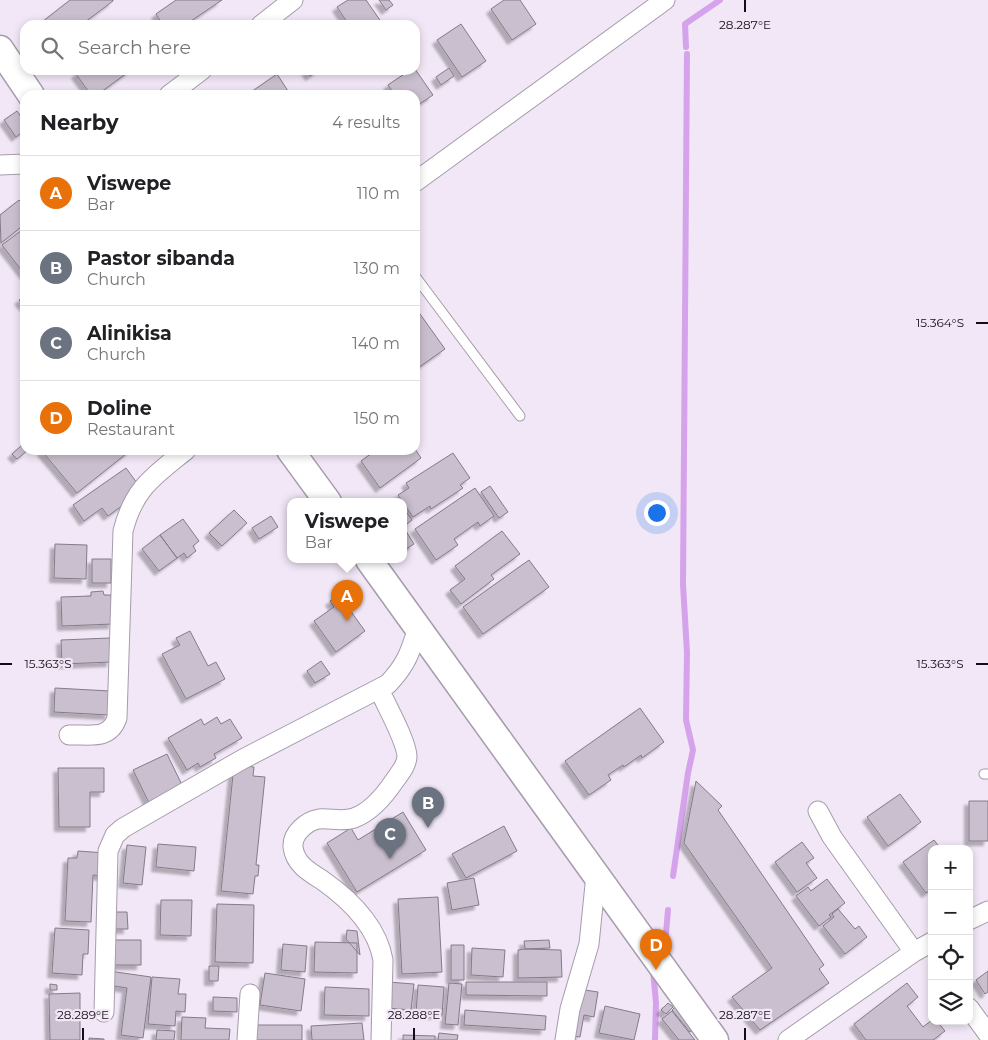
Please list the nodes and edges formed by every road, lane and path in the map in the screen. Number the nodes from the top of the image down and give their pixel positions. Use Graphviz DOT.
graph roads {
  1 [pos="293,0"];
  2 [pos="665,0"];
  3 [pos="267,20"];
  4 [pos="0,49"];
  5 [pos="195,75"];
  6 [pos="28,90"];
  7 [pos="176,90"];
  8 [pos="20,164"];
  9 [pos="0,165"];
  10 [pos="420,178"];
  11 [pos="420,283"];
  12 [pos="520,416"];
  13 [pos="180,455"];
  14 [pos="294,455"];
  15 [pos="325,498"];
  16 [pos="371,563"];
  17 [pos="418,628"];
  18 [pos="379,689"];
  19 [pos="69,734"];
  20 [pos="818,810"];
  21 [pos="596,875"];
  22 [pos="988,911"];
  23 [pos="973,918"];
  24 [pos="926,949"];
  25 [pos="250,994"];
  26 [pos="104,1012"];
  27 [pos="973,1013"];
  28 [pos="988,1034"];
  29 [pos="247,1040"];
  30 [pos="381,1040"];
  31 [pos="564,1040"];
  32 [pos="715,1040"];
  33 [pos="788,1040"];
  1 -- 3 [label="street"];
  2 -- 10 [label="street"];
  4 -- 6 [label="street"];
  5 -- 7 [label="street"];
  8 -- 9 [label="street"];
  11 -- 12 [label="lane"];
  13 -- 19 [label="street"];
  14 -- 15 [label="street"];
  16 -- 17 [label="street"];
  17 -- 18 [label="street"];
  17 -- 21 [label="street"];
  18 -- 26 [label="street"];
  18 -- 30 [label="street"];
  20 -- 24 [label="street"];
  21 -- 31 [label="street"];
  21 -- 32 [label="street"];
  22 -- 23 [label="street"];
  24 -- 33 [label="street"];
  25 -- 29 [label="street"];
  27 -- 28 [label="street"];
}
